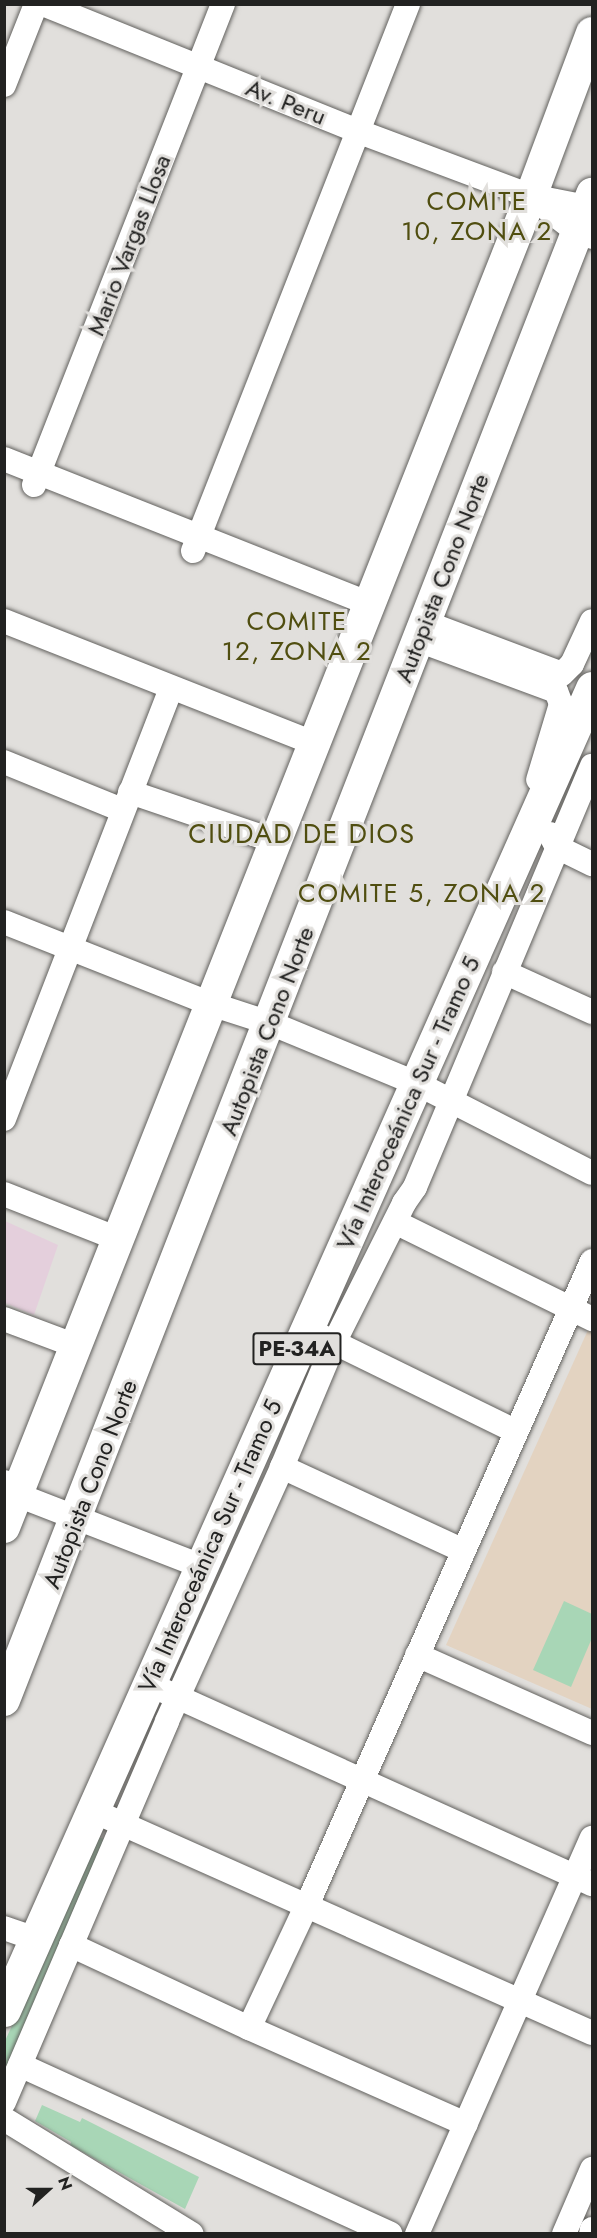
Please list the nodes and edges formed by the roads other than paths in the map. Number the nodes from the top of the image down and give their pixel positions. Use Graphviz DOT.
graph roads {
  1 [pos="36,4"];
  2 [pos="43,4"];
  3 [pos="223,4"];
  4 [pos="408,4"];
  5 [pos="592,33"];
  6 [pos="199,66"];
  7 [pos="4,84"];
  8 [pos="357,131"];
  9 [pos="531,196"];
  10 [pos="588,215"];
  11 [pos="4,459"];
  12 [pos="4,475"];
  13 [pos="37,479"];
  14 [pos="196,544"];
  15 [pos="367,612"];
  16 [pos="4,621"];
  17 [pos="592,621"];
  18 [pos="421,631"];
  19 [pos="171,688"];
  20 [pos="592,688"];
  21 [pos="314,742"];
  22 [pos="4,762"];
  23 [pos="592,766"];
  24 [pos="126,801"];
  25 [pos="540,806"];
  26 [pos="274,841"];
  27 [pos="557,847"];
  28 [pos="592,864"];
  29 [pos="4,906"];
  30 [pos="4,922"];
  31 [pos="73,941"];
  32 [pos="504,972"];
  33 [pos="214,996"];
  34 [pos="592,1012"];
  35 [pos="273,1016"];
  36 [pos="420,1077"];
  37 [pos="453,1096"];
  38 [pos="4,1119"];
  39 [pos="592,1155"];
  40 [pos="592,1173"];
  41 [pos="4,1194"];
  42 [pos="4,1210"];
  43 [pos="395,1222"];
  44 [pos="115,1247"];
  45 [pos="592,1260"];
  46 [pos="582,1314"];
  47 [pos="4,1319"];
  48 [pos="306,1329"];
  49 [pos="334,1343"];
  50 [pos="76,1346"];
  51 [pos="515,1431"];
  52 [pos="282,1467"];
  53 [pos="13,1499"];
  54 [pos="77,1517"];
  55 [pos="464,1551"];
  56 [pos="203,1567"];
  57 [pos="417,1654"];
  58 [pos="164,1691"];
  59 [pos="4,1700"];
  60 [pos="592,1734"];
  61 [pos="361,1782"];
  62 [pos="108,1818"];
  63 [pos="592,1838"];
  64 [pos="584,1880"];
  65 [pos="307,1907"];
  66 [pos="4,1928"];
  67 [pos="36,1939"];
  68 [pos="71,1945"];
  69 [pos="520,2001"];
  70 [pos="4,2010"];
  71 [pos="249,2028"];
  72 [pos="592,2033"];
  73 [pos="18,2070"];
  74 [pos="4,2102"];
  75 [pos="4,2119"];
  76 [pos="466,2124"];
  77 [pos="4,2133"];
  78 [pos="592,2169"];
  79 [pos="592,2229"];
  80 [pos="165,2234"];
  81 [pos="192,2234"];
  82 [pos="358,2234"];
  83 [pos="390,2234"];
  84 [pos="417,2234"];
  85 [pos="564,2234"];
  86 [pos="591,2234"];
  1 -- 7 [label="street"];
  2 -- 6 [label="street, Av. Peru"];
  3 -- 6 [label="street, Mario Vargas Llosa"];
  4 -- 8 [label="street"];
  5 -- 9 [label="main road"];
  6 -- 8 [label="street, Av. Peru"];
  6 -- 13 [label="street, Mario Vargas Llosa"];
  8 -- 9 [label="street, Av. Peru"];
  8 -- 14 [label="street"];
  9 -- 10 [label="street, Av. Peru"];
  9 -- 15 [label="main road"];
  10 -- 18 [label="main road, Autopista Cono Norte"];
  11 -- 13 [label="street"];
  12 -- 13 [label="street"];
  13 -- 14 [label="street"];
  14 -- 15 [label="street"];
  15 -- 21 [label="main road"];
  16 -- 19 [label="street"];
  17 -- 18 [label="street"];
  18 -- 25 [label="street"];
  18 -- 35 [label="main road, Autopista Cono Norte"];
  19 -- 21 [label="street"];
  19 -- 24 [label="street"];
  20 -- 25 [label="highway, Vía Interoceánica Sur - Tramo 5 / PE-34A"];
  21 -- 26 [label="main road"];
  22 -- 24 [label="street"];
  23 -- 27 [label="street"];
  24 -- 26 [label="street"];
  24 -- 31 [label="street"];
  25 -- 27 [label="street"];
  25 -- 36 [label="highway, Vía Interoceánica Sur - Tramo 5 / PE-34A"];
  26 -- 33 [label="main road"];
  27 -- 28 [label="street"];
  27 -- 32 [label="street"];
  29 -- 31 [label="street"];
  30 -- 31 [label="street"];
  31 -- 33 [label="street"];
  31 -- 38 [label="street"];
  32 -- 34 [label="street"];
  32 -- 37 [label="street"];
  33 -- 35 [label="street"];
  33 -- 44 [label="main road"];
  35 -- 36 [label="street"];
  35 -- 54 [label="main road, Autopista Cono Norte"];
  36 -- 37 [label="street"];
  36 -- 48 [label="highway, Vía Interoceánica Sur - Tramo 5 / PE-34A"];
  37 -- 39 [label="street"];
  37 -- 40 [label="street"];
  37 -- 43 [label="street"];
  41 -- 44 [label="street"];
  42 -- 44 [label="street"];
  43 -- 46 [label="street"];
  43 -- 49 [label="street"];
  44 -- 50 [label="main road"];
  45 -- 46 [label="street"];
  46 -- 51 [label="street"];
  47 -- 50 [label="street"];
  48 -- 49 [label="street"];
  48 -- 56 [label="highway, Vía Interoceánica Sur - Tramo 5 / PE-34A"];
  49 -- 51 [label="street"];
  49 -- 52 [label="street"];
  50 -- 53 [label="main road"];
  51 -- 55 [label="street"];
  52 -- 55 [label="street"];
  52 -- 58 [label="street"];
  53 -- 54 [label="street"];
  54 -- 56 [label="street"];
  54 -- 59 [label="main road, Autopista Cono Norte"];
  55 -- 57 [label="street"];
  56 -- 58 [label="highway, Vía Interoceánica Sur - Tramo 5 / PE-34A"];
  57 -- 60 [label="street"];
  57 -- 61 [label="street"];
  58 -- 61 [label="street"];
  58 -- 62 [label="highway, Vía Interoceánica Sur - Tramo 5 / PE-34A"];
  61 -- 64 [label="street"];
  61 -- 65 [label="street"];
  62 -- 65 [label="street"];
  62 -- 67 [label="highway, Vía Interoceánica Sur - Tramo 5 / PE-34A"];
  62 -- 68 [label="street"];
  63 -- 64 [label="street"];
  64 -- 69 [label="street"];
  65 -- 69 [label="street"];
  65 -- 71 [label="street"];
  66 -- 67 [label="street"];
  67 -- 70 [label="highway, Vía Interoceánica Sur - Tramo 5 / PE-34A"];
  68 -- 71 [label="street"];
  68 -- 73 [label="street"];
  69 -- 72 [label="street"];
  69 -- 76 [label="street"];
  71 -- 76 [label="street"];
  73 -- 74 [label="street"];
  73 -- 82 [label="street"];
  73 -- 83 [label="street"];
  75 -- 81 [label="street"];
  76 -- 84 [label="street"];
  77 -- 80 [label="street"];
  78 -- 85 [label="street"];
  79 -- 86 [label="street"];
}
